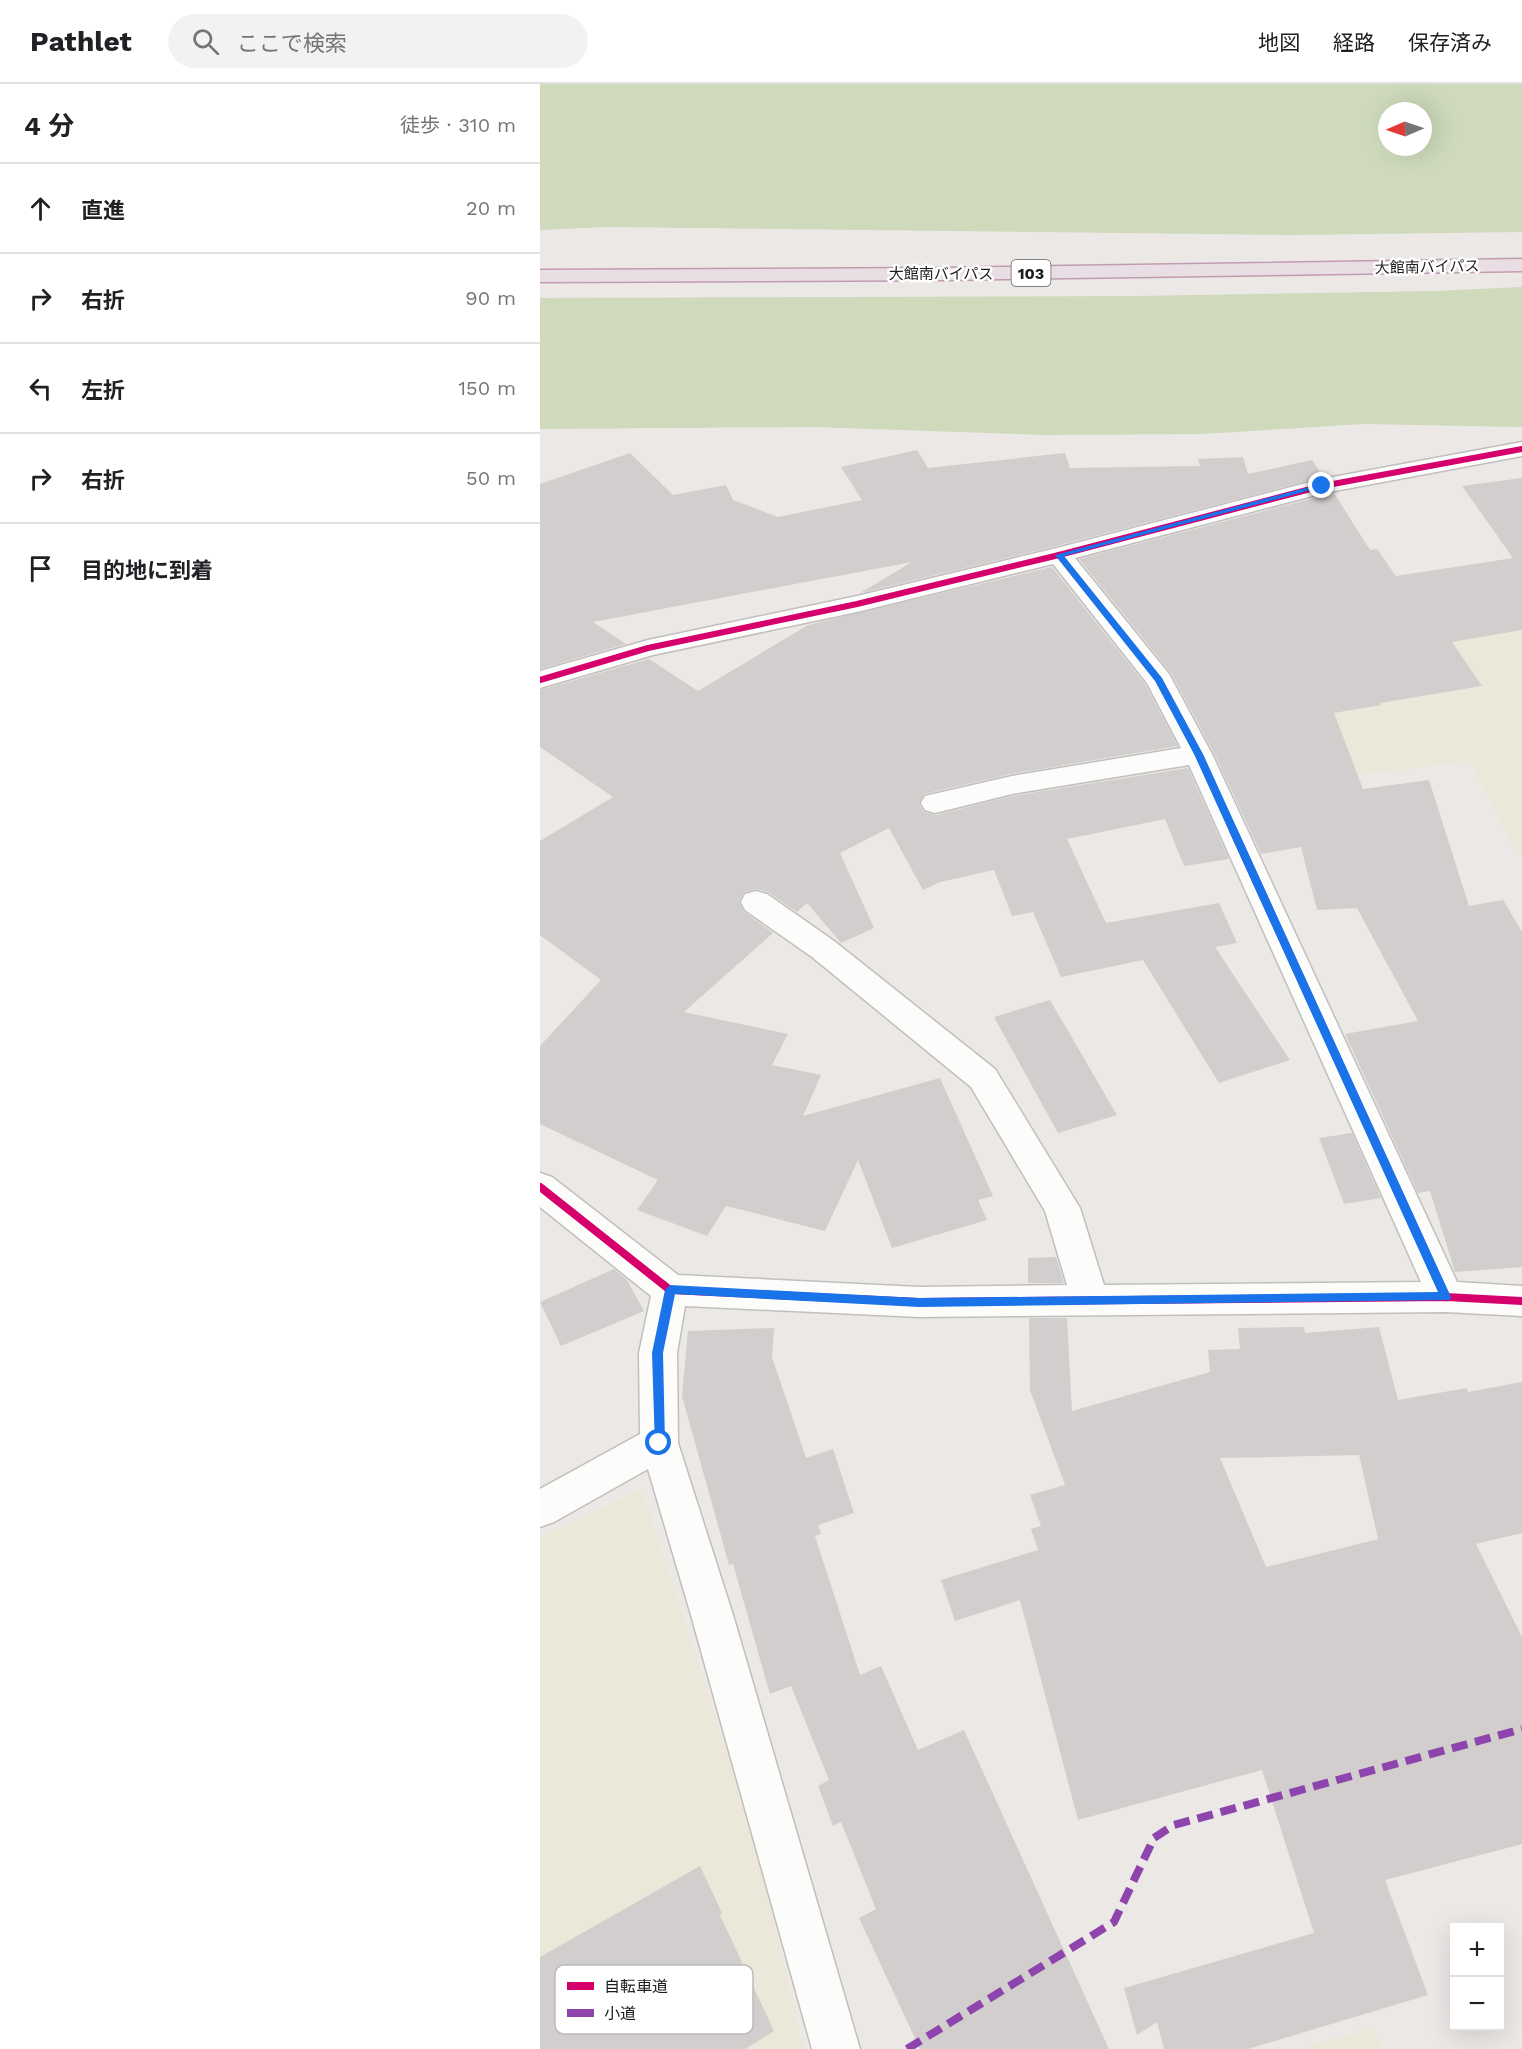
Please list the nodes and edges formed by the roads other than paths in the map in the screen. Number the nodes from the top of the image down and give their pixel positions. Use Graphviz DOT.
graph roads {
  1 [pos="957,254"];
  2 [pos="1522,254"];
  3 [pos="1522,266"];
  4 [pos="540,276"];
  5 [pos="1522,449"];
  6 [pos="1059,555"];
  7 [pos="540,680"];
  8 [pos="1198,754"];
  9 [pos="935,803"];
  10 [pos="756,902"];
  11 [pos="540,1187"];
  12 [pos="670,1290"];
  13 [pos="1446,1297"];
  14 [pos="1090,1300"];
  15 [pos="1522,1301"];
  16 [pos="659,1443"];
  17 [pos="540,1509"];
  18 [pos="836,2049"];
  1 -- 2 [label="highway, 大館南バイパス / 103"];
  3 -- 4 [label="highway, 大館南バイパス / 103"];
  5 -- 6 [label="street"];
  6 -- 7 [label="street"];
  6 -- 8 [label="street"];
  8 -- 9 [label="street"];
  8 -- 13 [label="street"];
  10 -- 14 [label="street"];
  11 -- 12 [label="street"];
  12 -- 14 [label="street"];
  12 -- 16 [label="street"];
  13 -- 14 [label="street"];
  13 -- 15 [label="street"];
  16 -- 17 [label="street"];
  16 -- 18 [label="street"];
}
